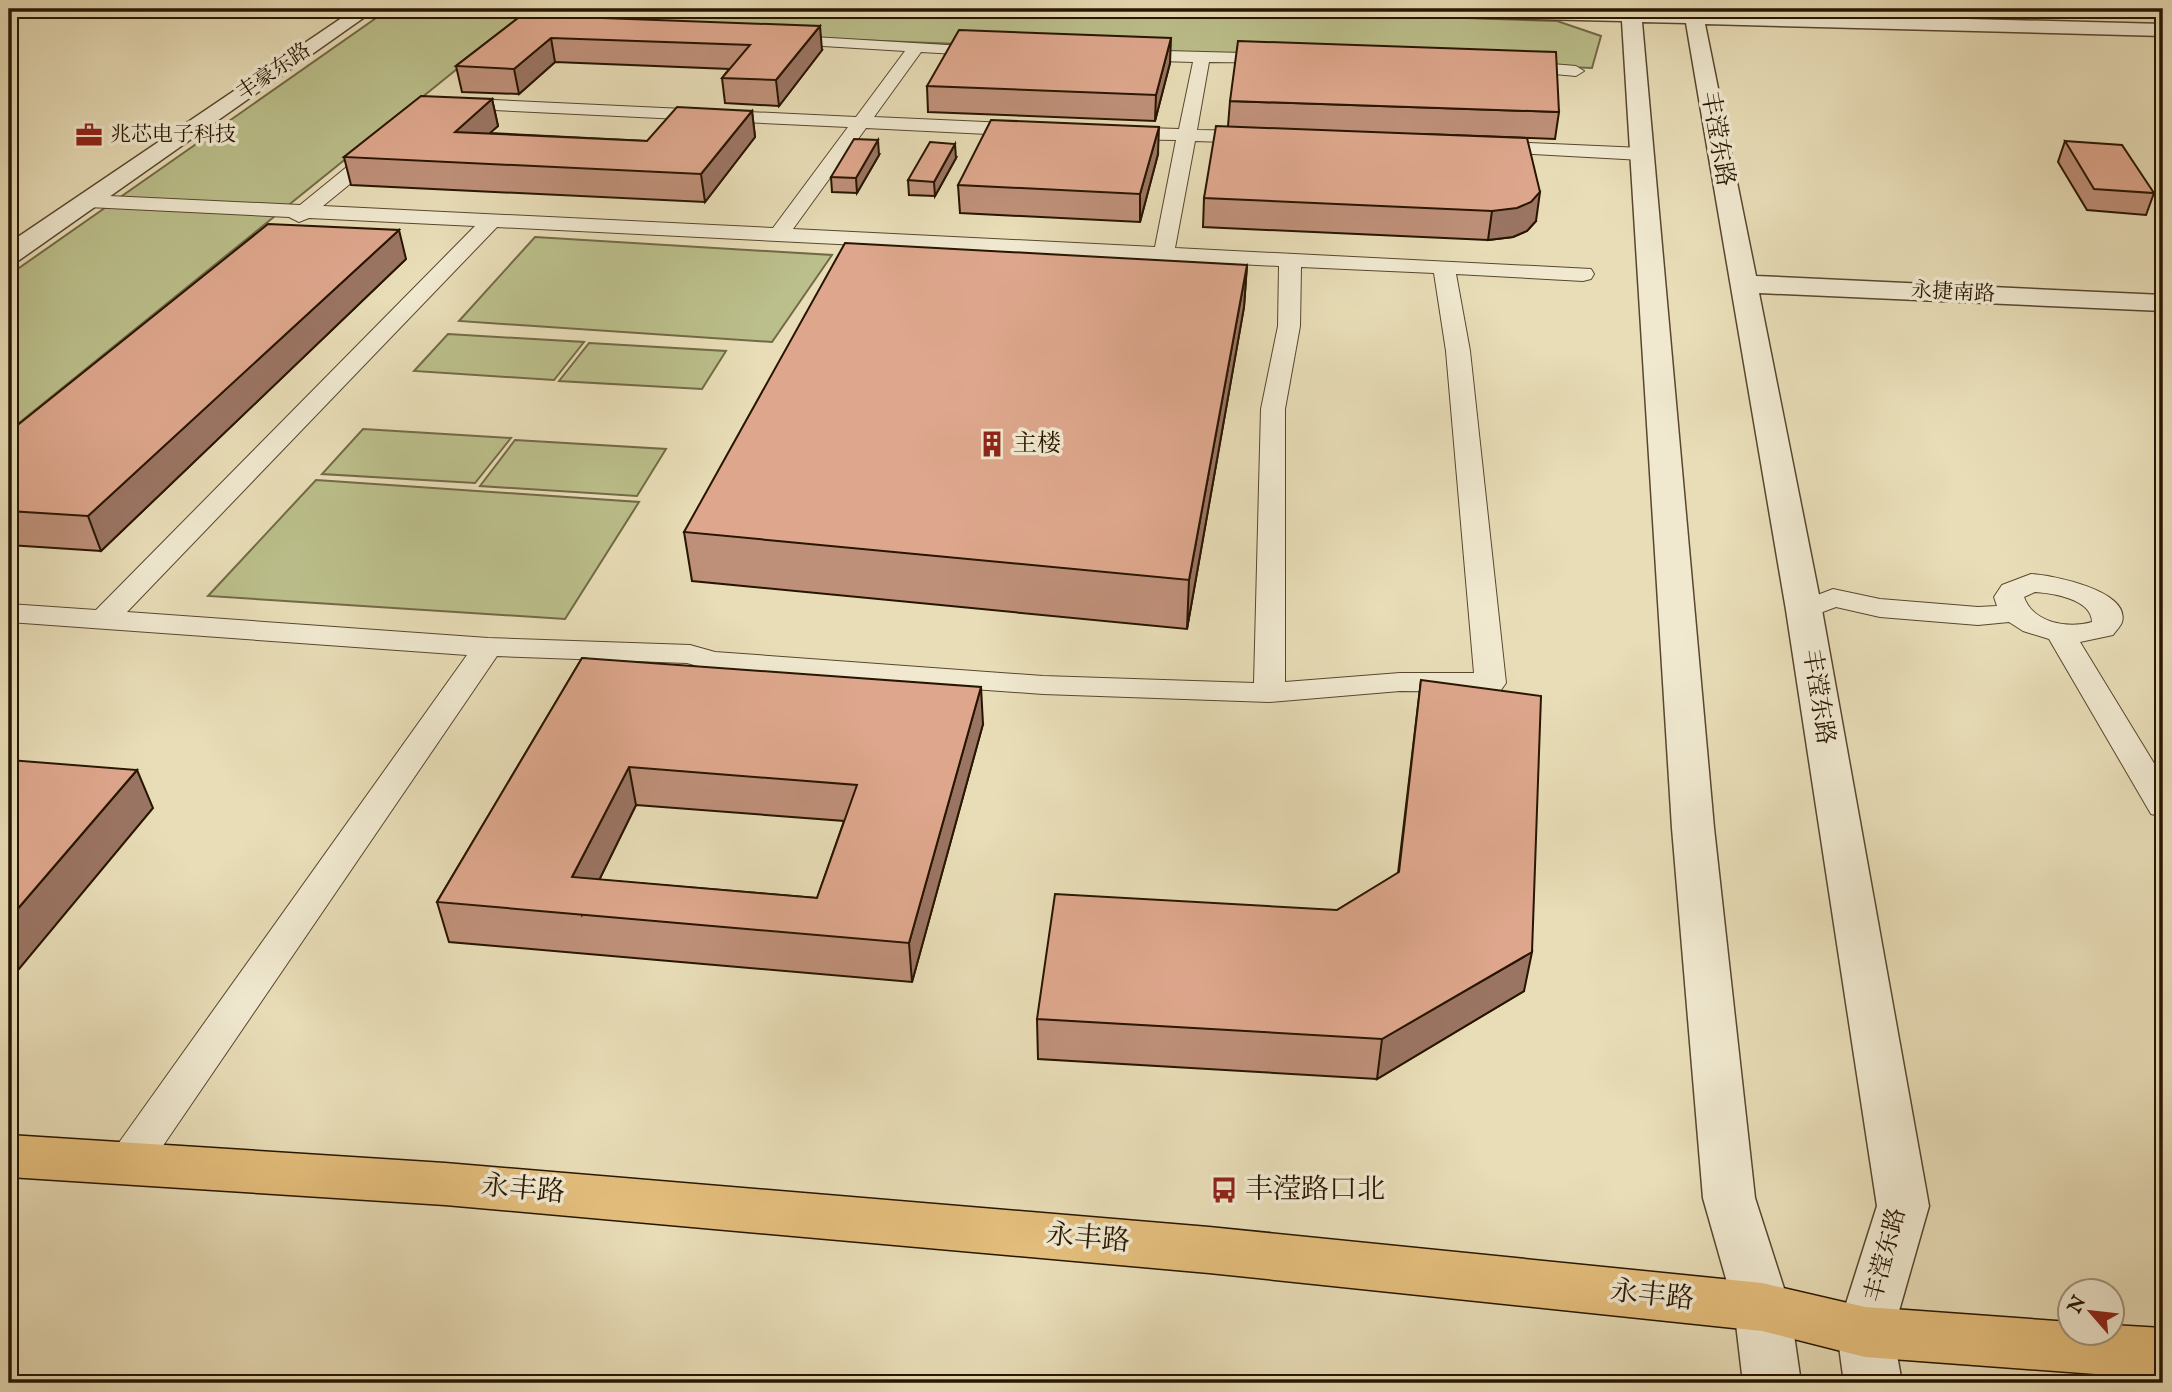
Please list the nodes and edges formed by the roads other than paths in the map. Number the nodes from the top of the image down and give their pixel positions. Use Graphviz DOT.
graph roads {
  1 [pos="338,9"];
  2 [pos="367,9"];
  3 [pos="1368,9"];
  4 [pos="1633,11"];
  5 [pos="1694,12"];
  6 [pos="2163,30"];
  7 [pos="759,38"];
  8 [pos="915,49"];
  9 [pos="1011,52"];
  10 [pos="1107,54"];
  11 [pos="1202,57"];
  12 [pos="1296,60"];
  13 [pos="1497,65"];
  14 [pos="1576,71"];
  15 [pos="461,83"];
  16 [pos="864,123"];
  17 [pos="1042,130"];
  18 [pos="1096,132"];
  19 [pos="1188,134"];
  20 [pos="396,136"];
  21 [pos="1269,138"];
  22 [pos="134,143"];
  23 [pos="1461,146"];
  24 [pos="1642,154"];
  25 [pos="88,201"];
  26 [pos="302,212"];
  27 [pos="490,222"];
  28 [pos="282,230"];
  29 [pos="779,234"];
  30 [pos="1164,253"];
  31 [pos="9,255"];
  32 [pos="1290,259"];
  33 [pos="1444,267"];
  34 [pos="1583,274"];
  35 [pos="1744,284"];
  36 [pos="2163,303"];
  37 [pos="1804,610"];
  38 [pos="9,613"];
  39 [pos="2016,613"];
  40 [pos="102,621"];
  41 [pos="2060,633"];
  42 [pos="488,647"];
  43 [pos="1269,693"];
  44 [pos="2163,806"];
  45 [pos="9,1156"];
  46 [pos="128,1163"];
  47 [pos="1762,1307"];
  48 [pos="2163,1354"];
  49 [pos="1869,1357"];
  50 [pos="1772,1383"];
  1 -- 22 [label="street, 丰豪东路"];
  2 -- 25 [label="street, 丰豪东路"];
  3 -- 4 [label="street"];
  4 -- 5 [label="street"];
  4 -- 24 [label="street"];
  5 -- 6 [label="street"];
  5 -- 35 [label="street, 丰滢东路"];
  7 -- 8 [label="street"];
  8 -- 9 [label="street"];
  8 -- 16 [label="street"];
  10 -- 11 [label="street"];
  11 -- 12 [label="street"];
  11 -- 19 [label="street"];
  13 -- 14 [label="street"];
  15 -- 16 [label="street"];
  16 -- 17 [label="street"];
  16 -- 29 [label="street"];
  18 -- 19 [label="street"];
  19 -- 21 [label="street"];
  19 -- 30 [label="street"];
  20 -- 26 [label="street"];
  23 -- 24 [label="street"];
  24 -- 47 [label="street"];
  25 -- 26 [label="street"];
  25 -- 31 [label="street, 丰豪东路"];
  26 -- 27 [label="street"];
  26 -- 28 [label="street"];
  27 -- 29 [label="street"];
  27 -- 40 [label="street"];
  29 -- 30 [label="street"];
  30 -- 32 [label="street"];
  32 -- 33 [label="street"];
  32 -- 43 [label="street"];
  33 -- 34 [label="street"];
  33 -- 43 [label="street"];
  35 -- 36 [label="street, 永捷南路"];
  35 -- 37 [label="street, 丰滢东路"];
  37 -- 39 [label="street"];
  37 -- 49 [label="street, 丰滢东路"];
  38 -- 40 [label="street"];
  39 -- 41 [label="street"];
  39 -- 41 [label="street"];
  40 -- 42 [label="street"];
  41 -- 44 [label="street"];
  42 -- 43 [label="street"];
  42 -- 46 [label="street"];
  45 -- 46 [label="main road, 永丰路"];
  46 -- 47 [label="main road, 永丰路"];
  47 -- 49 [label="main road, 永丰路"];
  47 -- 50 [label="street"];
  48 -- 49 [label="main road, 永丰路"];
}
